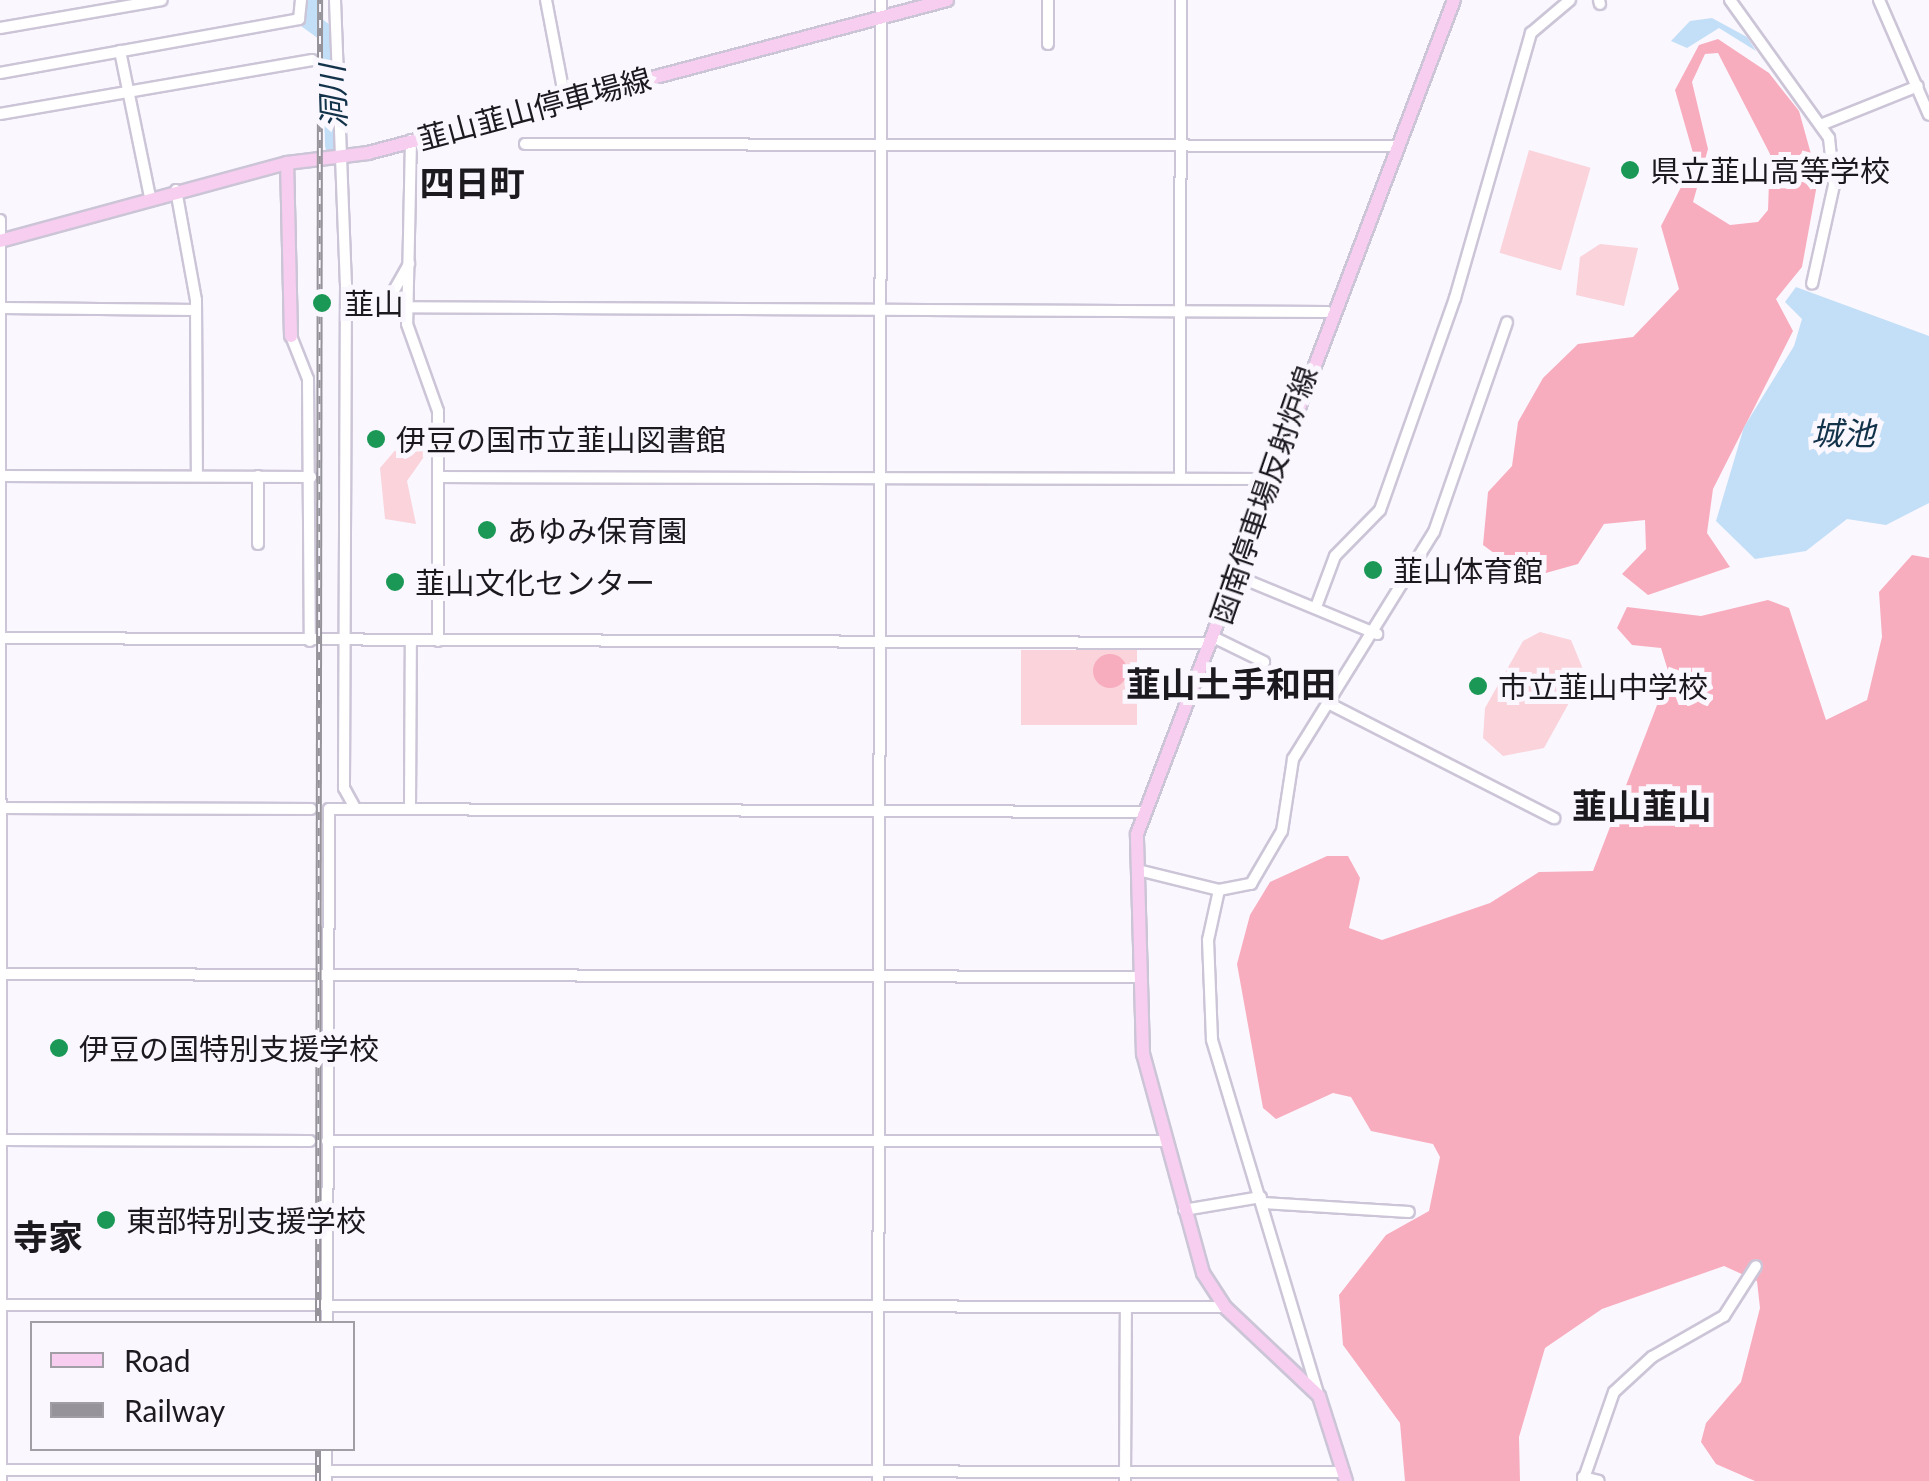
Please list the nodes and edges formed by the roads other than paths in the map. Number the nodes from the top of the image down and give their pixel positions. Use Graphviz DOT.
graph roads {
  1 [pos="162,0"];
  2 [pos="301,0"];
  3 [pos="335,0"];
  4 [pos="546,0"];
  5 [pos="880,0"];
  6 [pos="946,0"];
  7 [pos="1048,0"];
  8 [pos="1181,0"];
  9 [pos="1454,0"];
  10 [pos="1570,0"];
  11 [pos="1730,0"];
  12 [pos="1879,0"];
  13 [pos="103,5"];
  14 [pos="882,17"];
  15 [pos="0,28"];
  16 [pos="1048,44"];
  17 [pos="120,51"];
  18 [pos="312,60"];
  19 [pos="0,73"];
  20 [pos="1918,86"];
  21 [pos="126,94"];
  22 [pos="565,100"];
  23 [pos="0,114"];
  24 [pos="1929,115"];
  25 [pos="1823,124"];
  26 [pos="411,140"];
  27 [pos="525,144"];
  28 [pos="882,144"];
  29 [pos="1181,146"];
  30 [pos="1395,146"];
  31 [pos="340,158"];
  32 [pos="287,164"];
  33 [pos="176,190"];
  34 [pos="150,198"];
  35 [pos="0,220"];
  36 [pos="2,240"];
  37 [pos="410,263"];
  38 [pos="1812,284"];
  39 [pos="346,307"];
  40 [pos="3,308"];
  41 [pos="384,308"];
  42 [pos="408,309"];
  43 [pos="196,310"];
  44 [pos="880,312"];
  45 [pos="1180,312"];
  46 [pos="1328,312"];
  47 [pos="1508,322"];
  48 [pos="291,336"];
  49 [pos="196,474"];
  50 [pos="1,476"];
  51 [pos="258,476"];
  52 [pos="438,476"];
  53 [pos="311,477"];
  54 [pos="1180,477"];
  55 [pos="881,478"];
  56 [pos="1266,479"];
  57 [pos="258,544"];
  58 [pos="1234,574"];
  59 [pos="1316,607"];
  60 [pos="1377,634"];
  61 [pos="2,638"];
  62 [pos="1212,640"];
  63 [pos="411,641"];
  64 [pos="438,641"];
  65 [pos="310,642"];
  66 [pos="344,642"];
  67 [pos="880,642"];
  68 [pos="1264,662"];
  69 [pos="1328,703"];
  70 [pos="1,733"];
  71 [pos="1,808"];
  72 [pos="355,808"];
  73 [pos="410,808"];
  74 [pos="311,809"];
  75 [pos="880,810"];
  76 [pos="1140,812"];
  77 [pos="1554,818"];
  78 [pos="1138,870"];
  79 [pos="1219,890"];
  80 [pos="1,974"];
  81 [pos="327,975"];
  82 [pos="879,975"];
  83 [pos="1140,977"];
  84 [pos="3,1140"];
  85 [pos="310,1141"];
  86 [pos="1165,1141"];
  87 [pos="328,1142"];
  88 [pos="879,1142"];
  89 [pos="1262,1200"];
  90 [pos="1184,1210"];
  91 [pos="1409,1212"];
  92 [pos="1,1219"];
  93 [pos="1756,1266"];
  94 [pos="1,1305"];
  95 [pos="327,1305"];
  96 [pos="879,1306"];
  97 [pos="1126,1307"];
  98 [pos="1225,1307"];
  99 [pos="326,1321"];
  100 [pos="1319,1396"];
  101 [pos="1,1475"];
  102 [pos="326,1476"];
  103 [pos="1125,1476"];
  104 [pos="1345,1476"];
  105 [pos="878,1477"];
  106 [pos="1583,1479"];
  107 [pos="1599,1481"];
  1 -- 13 [label="street"];
  2 -- 17 [label="street"];
  3 -- 31 [label="street"];
  4 -- 22 [label="street"];
  5 -- 14 [label="street"];
  6 -- 14 [label="main road, 韮山韮山停車場線"];
  7 -- 16 [label="street"];
  8 -- 29 [label="street"];
  9 -- 30 [label="main road, 函南停車場反射炉線"];
  10 -- 59 [label="street"];
  11 -- 25 [label="street"];
  12 -- 20 [label="street"];
  13 -- 15 [label="street"];
  14 -- 22 [label="main road, 韮山韮山停車場線"];
  14 -- 28 [label="street"];
  17 -- 19 [label="street"];
  17 -- 21 [label="street"];
  18 -- 21 [label="street"];
  20 -- 24 [label="street"];
  20 -- 25 [label="street"];
  21 -- 23 [label="street"];
  21 -- 34 [label="street"];
  22 -- 26 [label="main road, 韮山韮山停車場線"];
  25 -- 38 [label="street"];
  26 -- 31 [label="main road, 韮山韮山停車場線"];
  26 -- 37 [label="street"];
  27 -- 28 [label="street"];
  28 -- 29 [label="street"];
  28 -- 44 [label="street"];
  29 -- 30 [label="street"];
  29 -- 45 [label="street"];
  30 -- 46 [label="main road, 函南停車場反射炉線"];
  31 -- 32 [label="main road, 韮山韮山停車場線"];
  31 -- 39 [label="street"];
  32 -- 33 [label="main road, 韮山韮山停車場線"];
  32 -- 48 [label="main road"];
  33 -- 34 [label="main road, 韮山韮山停車場線"];
  33 -- 43 [label="street"];
  34 -- 36 [label="main road, 韮山韮山停車場線"];
  35 -- 36 [label="street"];
  36 -- 40 [label="street"];
  37 -- 41 [label="street"];
  37 -- 42 [label="street"];
  39 -- 41 [label="street"];
  39 -- 66 [label="street"];
  40 -- 43 [label="street"];
  40 -- 50 [label="street"];
  41 -- 42 [label="street"];
  42 -- 44 [label="street"];
  42 -- 52 [label="street"];
  43 -- 49 [label="street"];
  44 -- 45 [label="street"];
  44 -- 55 [label="street"];
  45 -- 46 [label="street"];
  45 -- 54 [label="street"];
  46 -- 56 [label="main road, 函南停車場反射炉線"];
  47 -- 60 [label="street"];
  48 -- 53 [label="street"];
  49 -- 50 [label="street"];
  49 -- 51 [label="street"];
  50 -- 61 [label="street"];
  51 -- 53 [label="street"];
  51 -- 57 [label="street"];
  52 -- 55 [label="street"];
  52 -- 64 [label="street"];
  53 -- 65 [label="street"];
  54 -- 55 [label="street"];
  54 -- 56 [label="street"];
  55 -- 67 [label="street"];
  56 -- 58 [label="main road, 函南停車場反射炉線"];
  58 -- 59 [label="street"];
  58 -- 62 [label="main road, 函南停車場反射炉線"];
  59 -- 60 [label="street"];
  60 -- 69 [label="street"];
  61 -- 65 [label="street"];
  61 -- 70 [label="street"];
  62 -- 67 [label="street"];
  62 -- 68 [label="street"];
  62 -- 76 [label="main road, 函南停車場反射炉線"];
  63 -- 64 [label="street"];
  63 -- 66 [label="street"];
  63 -- 73 [label="street"];
  64 -- 67 [label="street"];
  65 -- 66 [label="street"];
  66 -- 72 [label="street"];
  67 -- 75 [label="street"];
  69 -- 77 [label="street"];
  69 -- 79 [label="street"];
  70 -- 71 [label="street"];
  71 -- 74 [label="street"];
  71 -- 80 [label="street"];
  72 -- 73 [label="street"];
  72 -- 81 [label="street"];
  73 -- 75 [label="street"];
  75 -- 76 [label="street"];
  75 -- 82 [label="street"];
  76 -- 78 [label="main road, 函南停車場反射炉線"];
  78 -- 79 [label="street"];
  78 -- 83 [label="main road, 函南停車場反射炉線"];
  79 -- 89 [label="street"];
  80 -- 81 [label="street"];
  80 -- 84 [label="street"];
  81 -- 82 [label="street"];
  81 -- 87 [label="street"];
  82 -- 83 [label="street"];
  82 -- 88 [label="street"];
  83 -- 86 [label="main road, 函南停車場反射炉線"];
  84 -- 85 [label="street"];
  84 -- 92 [label="street"];
  86 -- 88 [label="street"];
  86 -- 90 [label="main road, 函南停車場反射炉線"];
  87 -- 88 [label="street"];
  87 -- 95 [label="street"];
  88 -- 96 [label="street"];
  89 -- 90 [label="street"];
  89 -- 91 [label="street"];
  89 -- 100 [label="street"];
  90 -- 98 [label="main road, 函南停車場反射炉線"];
  92 -- 94 [label="street"];
  93 -- 106 [label="street"];
  94 -- 95 [label="street"];
  94 -- 101 [label="street"];
  95 -- 96 [label="street"];
  95 -- 99 [label="street"];
  96 -- 97 [label="street"];
  96 -- 105 [label="street"];
  97 -- 98 [label="street"];
  97 -- 103 [label="street"];
  98 -- 100 [label="main road, 函南停車場反射炉線"];
  100 -- 104 [label="main road, 函南停車場反射炉線"];
  101 -- 102 [label="street"];
  102 -- 105 [label="street"];
  103 -- 104 [label="street"];
  103 -- 105 [label="street"];
  106 -- 107 [label="street"];
}
